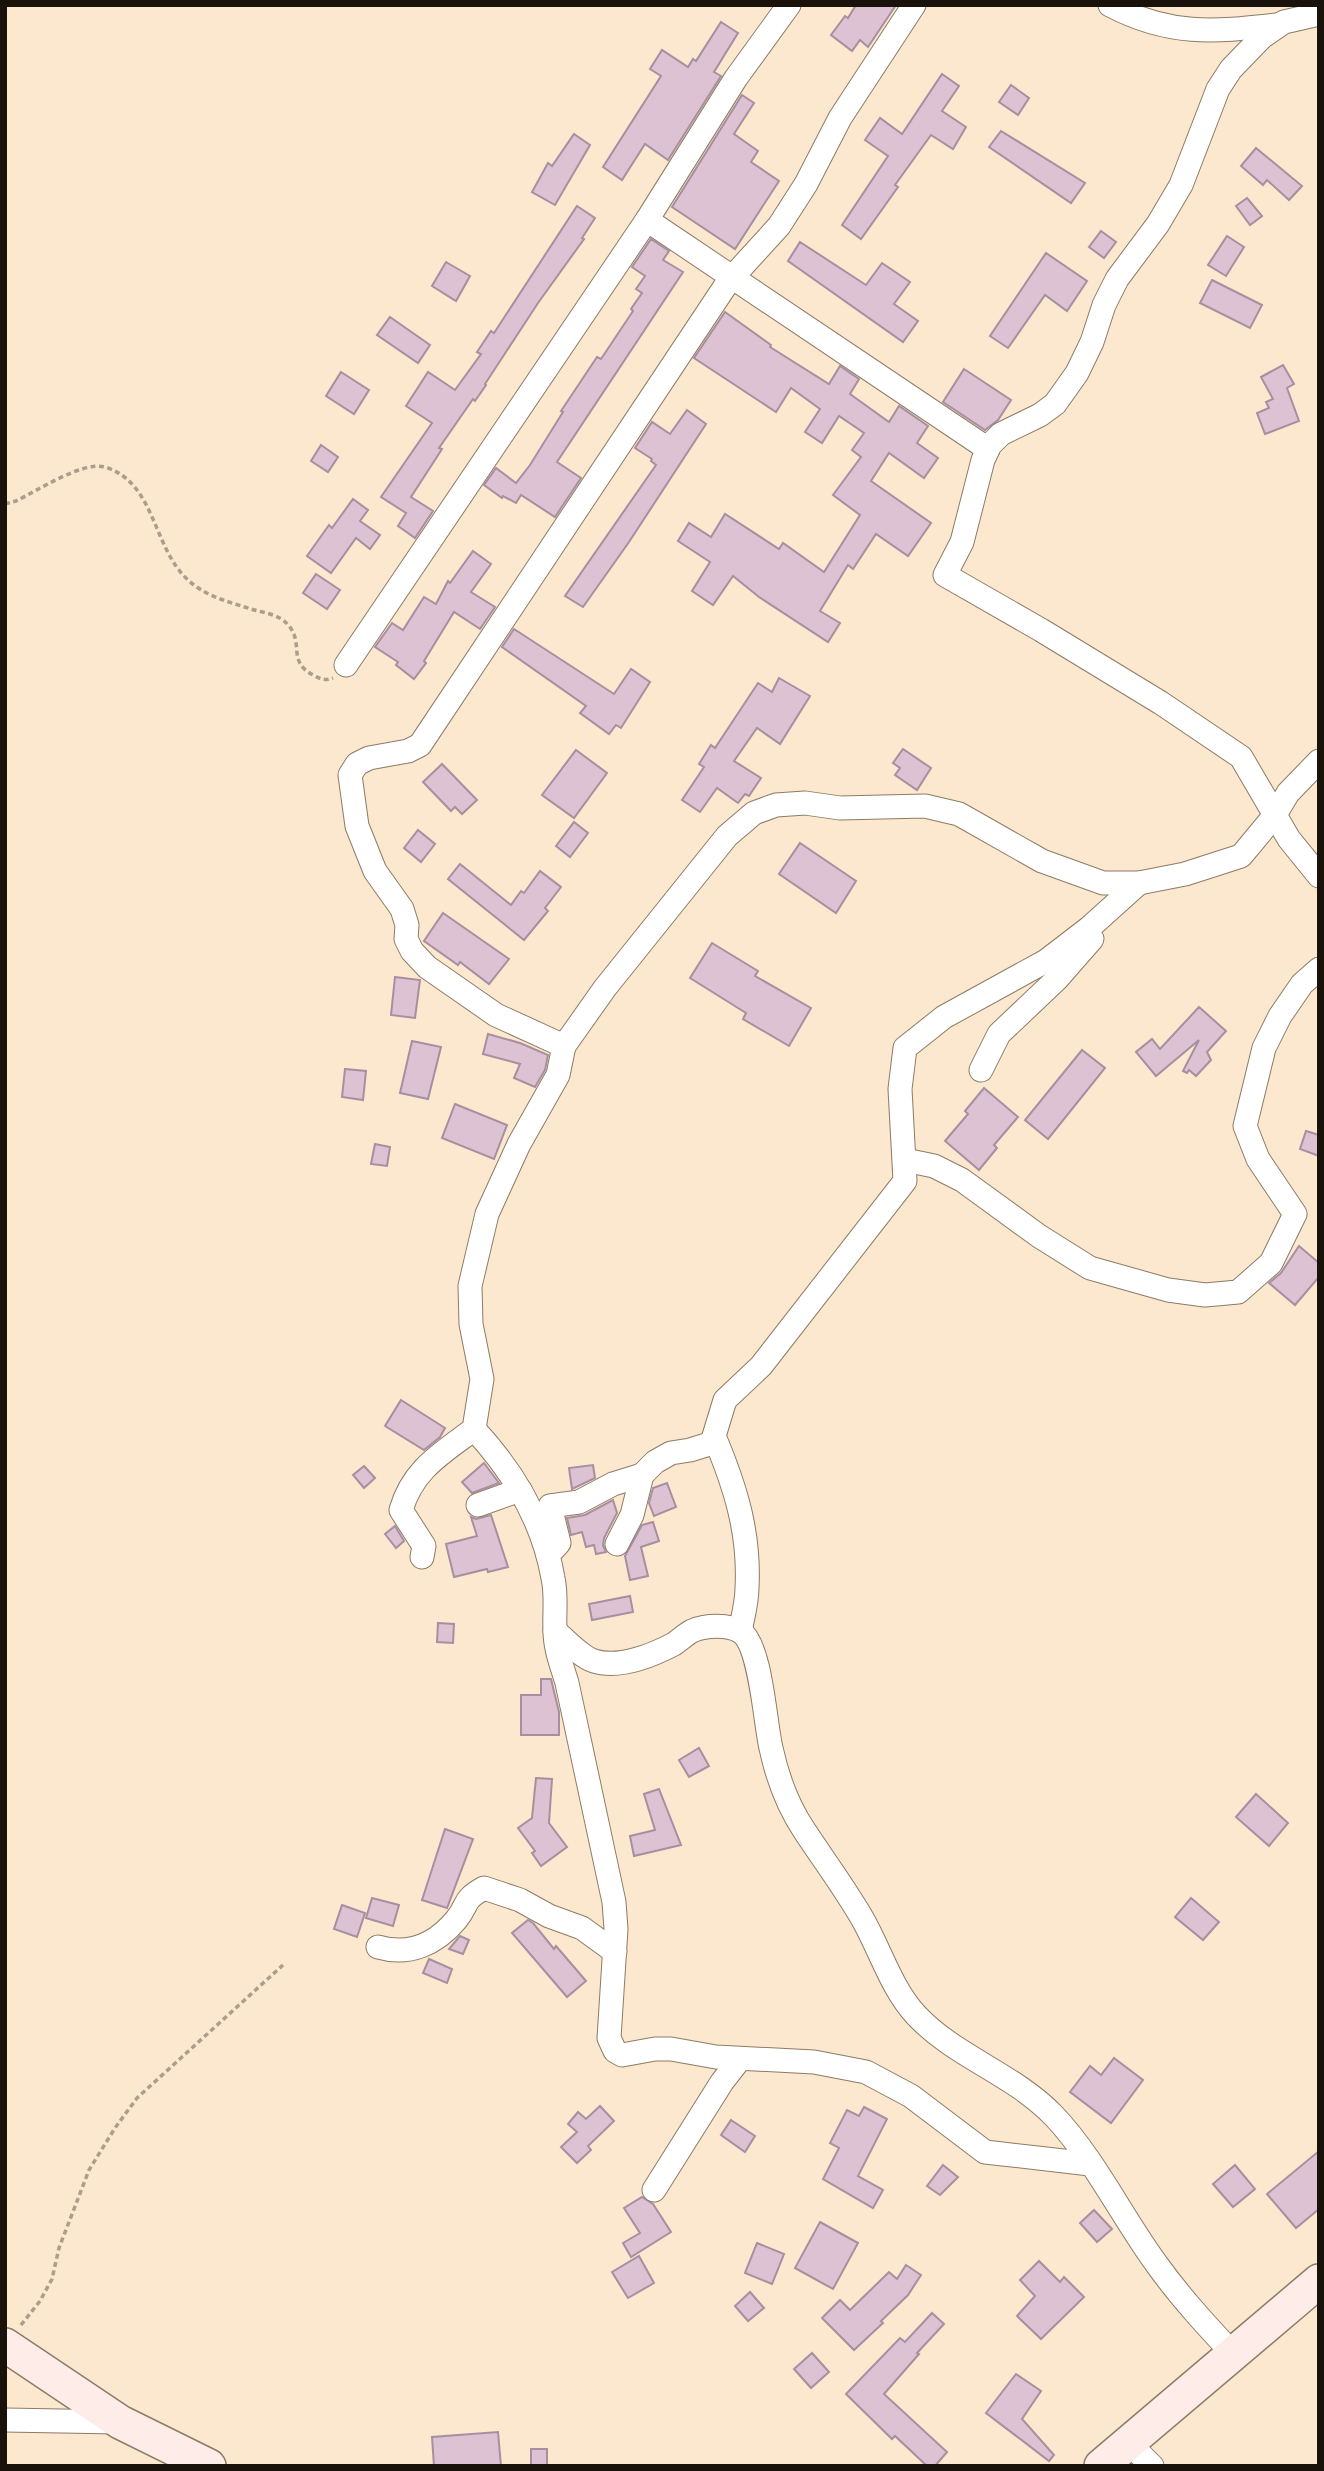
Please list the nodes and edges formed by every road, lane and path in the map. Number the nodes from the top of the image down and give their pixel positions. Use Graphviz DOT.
graph roads {
  1 [pos="789,5"];
  2 [pos="914,5"];
  3 [pos="1110,5"];
  4 [pos="1319,14"];
  5 [pos="1280,25"];
  6 [pos="648,220"];
  7 [pos="731,279"];
  8 [pos="988,449"];
  9 [pos="5,504"];
  10 [pos="346,665"];
  11 [pos="1319,761"];
  12 [pos="1275,815"];
  13 [pos="1319,876"];
  14 [pos="1139,883"];
  15 [pos="1319,969"];
  16 [pos="564,1046"];
  17 [pos="981,1070"];
  18 [pos="905,1160"];
  19 [pos="474,1429"];
  20 [pos="716,1442"];
  21 [pos="642,1475"];
  22 [pos="520,1490"];
  23 [pos="478,1505"];
  24 [pos="617,1544"];
  25 [pos="548,1555"];
  26 [pos="422,1557"];
  27 [pos="555,1631"];
  28 [pos="740,1631"];
  29 [pos="378,1947"];
  30 [pos="615,1952"];
  31 [pos="283,1965"];
  32 [pos="740,2059"];
  33 [pos="1090,2164"];
  34 [pos="654,2190"];
  35 [pos="1319,2281"];
  36 [pos="12,2336"];
  37 [pos="1234,2355"];
  38 [pos="5,2420"];
  39 [pos="120,2422"];
  40 [pos="1129,2443"];
  41 [pos="209,2466"];
  42 [pos="1101,2466"];
  43 [pos="1152,2466"];
  1 -- 6 [label="street"];
  2 -- 7 [label="street"];
  3 -- 5 [label="street"];
  4 -- 5 [label="street"];
  5 -- 8 [label="street"];
  6 -- 7 [label="street"];
  6 -- 10 [label="street"];
  7 -- 8 [label="street"];
  7 -- 16 [label="street"];
  8 -- 12 [label="street"];
  9 -- 10 [label="path"];
  11 -- 12 [label="street"];
  12 -- 13 [label="street"];
  12 -- 14 [label="street"];
  14 -- 16 [label="street"];
  14 -- 17 [label="street"];
  14 -- 18 [label="street"];
  15 -- 18 [label="street"];
  16 -- 19 [label="street"];
  18 -- 20 [label="street"];
  19 -- 22 [label="street"];
  19 -- 26 [label="street"];
  20 -- 21 [label="street"];
  20 -- 28 [label="street"];
  21 -- 24 [label="street"];
  21 -- 25 [label="street"];
  22 -- 23 [label="street"];
  22 -- 25 [label="street"];
  25 -- 27 [label="street"];
  27 -- 28 [label="street"];
  27 -- 30 [label="street"];
  28 -- 33 [label="street"];
  29 -- 30 [label="street"];
  30 -- 32 [label="street"];
  31 -- 36 [label="path"];
  32 -- 33 [label="street"];
  32 -- 34 [label="street"];
  33 -- 37 [label="street"];
  35 -- 37 [label="street"];
  36 -- 39 [label="street"];
  37 -- 40 [label="street"];
  38 -- 39 [label="street"];
  39 -- 41 [label="street"];
  40 -- 42 [label="street"];
  40 -- 43 [label="street"];
}
